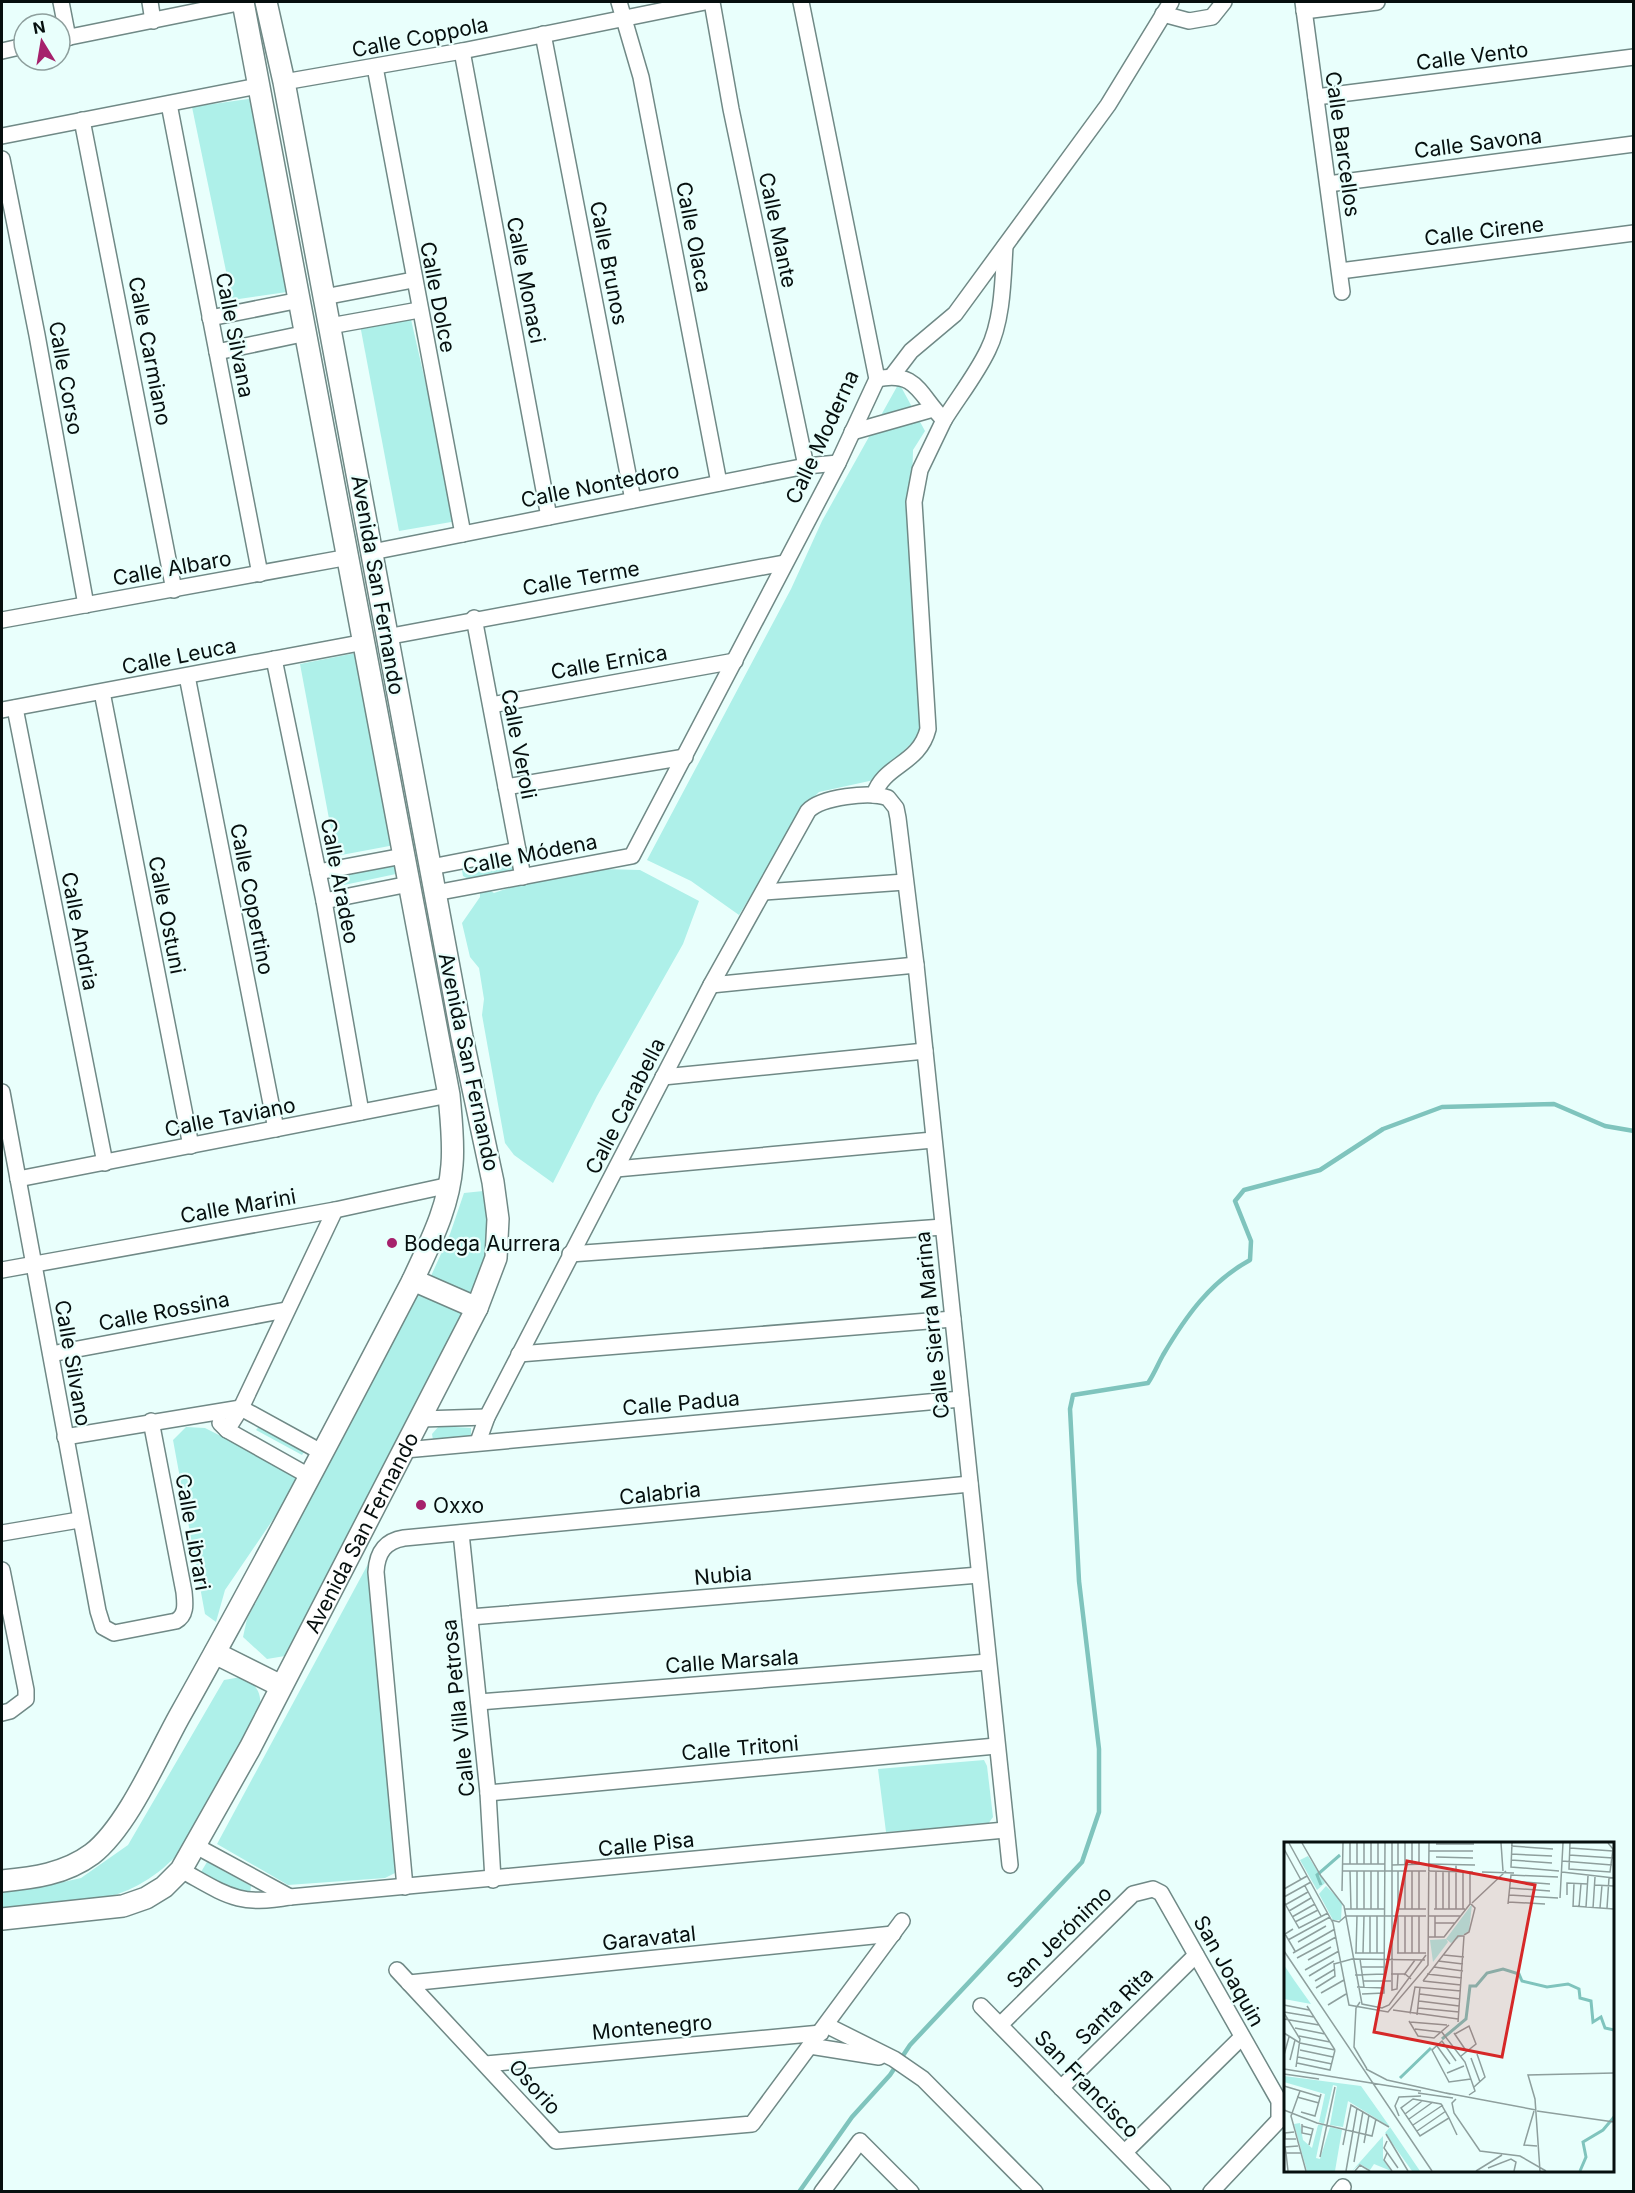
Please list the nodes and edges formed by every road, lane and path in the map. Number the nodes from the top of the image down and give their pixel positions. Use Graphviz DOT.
graph roads {
  1 [pos="150,2"];
  2 [pos="243,2"];
  3 [pos="266,2"];
  4 [pos="705,2"];
  5 [pos="712,2"];
  6 [pos="801,2"];
  7 [pos="1224,2"];
  8 [pos="1377,2"];
  9 [pos="1304,6"];
  10 [pos="1167,8"];
  11 [pos="621,9"];
  12 [pos="153,21"];
  13 [pos="543,34"];
  14 [pos="72,37"];
  15 [pos="462,51"];
  16 [pos="1634,57"];
  17 [pos="375,67"];
  18 [pos="284,82"];
  19 [pos="258,86"];
  20 [pos="1316,97"];
  21 [pos="169,104"];
  22 [pos="82,120"];
  23 [pos="2,136"];
  24 [pos="1634,144"];
  25 [pos="2,159"];
  26 [pos="1328,184"];
  27 [pos="1634,233"];
  28 [pos="1005,244"];
  29 [pos="1340,271"];
  30 [pos="413,280"];
  31 [pos="1342,292"];
  32 [pos="324,297"];
  33 [pos="300,300"];
  34 [pos="419,310"];
  35 [pos="210,318"];
  36 [pos="330,326"];
  37 [pos="307,333"];
  38 [pos="217,352"];
  39 [pos="885,377"];
  40 [pos="939,414"];
  41 [pos="852,432"];
  42 [pos="838,463"];
  43 [pos="806,466"];
  44 [pos="719,483"];
  45 [pos="633,500"];
  46 [pos="549,517"];
  47 [pos="463,534"];
  48 [pos="372,552"];
  49 [pos="349,556"];
  50 [pos="784,563"];
  51 [pos="260,574"];
  52 [pos="174,590"];
  53 [pos="379,593"];
  54 [pos="357,598"];
  55 [pos="86,605"];
  56 [pos="2,618"];
  57 [pos="474,618"];
  58 [pos="386,637"];
  59 [pos="364,642"];
  60 [pos="274,659"];
  61 [pos="735,662"];
  62 [pos="187,676"];
  63 [pos="102,692"];
  64 [pos="491,705"];
  65 [pos="8,709"];
  66 [pos="685,757"];
  67 [pos="506,787"];
  68 [pos="874,795"];
  69 [pos="518,850"];
  70 [pos="403,856"];
  71 [pos="632,856"];
  72 [pos="431,867"];
  73 [pos="318,872"];
  74 [pos="523,877"];
  75 [pos="905,882"];
  76 [pos="409,884"];
  77 [pos="764,892"];
  78 [pos="435,893"];
  79 [pos="324,901"];
  80 [pos="916,964"];
  81 [pos="711,986"];
  82 [pos="925,1051"];
  83 [pos="663,1077"];
  84 [pos="2,1092"];
  85 [pos="449,1095"];
  86 [pos="361,1112"];
  87 [pos="276,1129"];
  88 [pos="933,1140"];
  89 [pos="191,1146"];
  90 [pos="105,1163"];
  91 [pos="616,1169"];
  92 [pos="18,1179"];
  93 [pos="450,1185"];
  94 [pos="335,1210"];
  95 [pos="943,1227"];
  96 [pos="570,1254"];
  97 [pos="33,1265"];
  98 [pos="2,1270"];
  99 [pos="413,1280"];
  100 [pos="477,1308"];
  101 [pos="286,1310"];
  102 [pos="953,1319"];
  103 [pos="51,1354"];
  104 [pos="519,1354"];
  105 [pos="961,1399"];
  106 [pos="241,1408"];
  107 [pos="209,1412"];
  108 [pos="487,1417"];
  109 [pos="421,1419"];
  110 [pos="151,1421"];
  111 [pos="227,1430"];
  112 [pos="65,1437"];
  113 [pos="478,1442"];
  114 [pos="405,1450"];
  115 [pos="323,1453"];
  116 [pos="309,1476"];
  117 [pos="970,1484"];
  118 [pos="79,1520"];
  119 [pos="2,1533"];
  120 [pos="461,1533"];
  121 [pos="2,1569"];
  122 [pos="979,1575"];
  123 [pos="470,1617"];
  124 [pos="7,1622"];
  125 [pos="114,1633"];
  126 [pos="215,1653"];
  127 [pos="988,1662"];
  128 [pos="281,1686"];
  129 [pos="479,1702"];
  130 [pos="2,1713"];
  131 [pos="996,1746"];
  132 [pos="488,1792"];
  133 [pos="1005,1830"];
  134 [pos="196,1846"];
  135 [pos="1010,1865"];
  136 [pos="181,1870"];
  137 [pos="493,1880"];
  138 [pos="2,1881"];
  139 [pos="405,1887"];
  140 [pos="1153,1889"];
  141 [pos="290,1897"];
  142 [pos="2,1919"];
  143 [pos="902,1921"];
  144 [pos="893,1934"];
  145 [pos="1196,1955"];
  146 [pos="397,1970"];
  147 [pos="409,1983"];
  148 [pos="981,2006"];
  149 [pos="1000,2025"];
  150 [pos="823,2029"];
  151 [pos="1242,2037"];
  152 [pos="810,2046"];
  153 [pos="894,2059"];
  154 [pos="486,2064"];
  155 [pos="1061,2088"];
  156 [pos="1125,2152"];
  157 [pos="822,2192"];
  158 [pos="911,2192"];
  159 [pos="1035,2192"];
  160 [pos="1163,2192"];
  161 [pos="1211,2192"];
  1 -- 12 [label="street"];
  2 -- 12 [label="street"];
  2 -- 19 [label="street, Avenida San Fernando"];
  3 -- 18 [label="street, Avenida San Fernando"];
  4 -- 11 [label="street, Calle Coppola"];
  5 -- 43 [label="street, Calle Mante"];
  6 -- 39 [label="street, Calle Moderna"];
  7 -- 10 [label="street"];
  8 -- 9 [label="street"];
  9 -- 20 [label="street, Calle Barcellos"];
  10 -- 28 [label="street"];
  11 -- 13 [label="street, Calle Coppola"];
  11 -- 44 [label="street, Calle Olaca"];
  12 -- 14 [label="street"];
  13 -- 15 [label="street, Calle Coppola"];
  13 -- 45 [label="street, Calle Brunos"];
  15 -- 17 [label="street, Calle Coppola"];
  15 -- 46 [label="street, Calle Monaci"];
  16 -- 20 [label="street, Calle Vento"];
  17 -- 18 [label="street, Calle Coppola"];
  17 -- 30 [label="street, Calle Dolce"];
  18 -- 32 [label="street, Avenida San Fernando"];
  19 -- 21 [label="street"];
  19 -- 33 [label="street, Avenida San Fernando"];
  20 -- 26 [label="street, Calle Barcellos"];
  21 -- 22 [label="street"];
  21 -- 35 [label="street, Calle Silvana"];
  22 -- 23 [label="street"];
  22 -- 52 [label="street, Calle Carmiano"];
  24 -- 26 [label="street, Calle Savona"];
  25 -- 55 [label="street, Calle Corso"];
  26 -- 29 [label="street, Calle Barcellos"];
  27 -- 29 [label="street, Calle Cirene"];
  28 -- 39 [label="street"];
  28 -- 40 [label="street"];
  29 -- 31 [label="street, Calle Barcellos"];
  30 -- 32 [label="street"];
  30 -- 34 [label="street, Calle Dolce"];
  32 -- 36 [label="street, Avenida San Fernando"];
  33 -- 35 [label="street"];
  33 -- 37 [label="street, Avenida San Fernando"];
  34 -- 36 [label="street"];
  34 -- 47 [label="street, Calle Dolce"];
  35 -- 38 [label="street, Calle Silvana"];
  36 -- 48 [label="street, Avenida San Fernando"];
  37 -- 38 [label="street"];
  37 -- 49 [label="street, Avenida San Fernando"];
  38 -- 51 [label="street, Calle Silvana"];
  39 -- 40 [label="street"];
  39 -- 41 [label="street, Calle Moderna"];
  40 -- 41 [label="street"];
  40 -- 68 [label="street"];
  41 -- 42 [label="street, Calle Moderna"];
  42 -- 43 [label="street, Calle Nontedoro"];
  42 -- 50 [label="street, Calle Moderna"];
  43 -- 44 [label="street, Calle Nontedoro"];
  44 -- 45 [label="street, Calle Nontedoro"];
  45 -- 46 [label="street, Calle Nontedoro"];
  46 -- 47 [label="street, Calle Nontedoro"];
  47 -- 48 [label="street, Calle Nontedoro"];
  48 -- 53 [label="street, Avenida San Fernando"];
  49 -- 51 [label="street, Calle Albaro"];
  49 -- 54 [label="street, Avenida San Fernando"];
  50 -- 57 [label="street, Calle Terme"];
  50 -- 61 [label="street, Calle Moderna"];
  51 -- 52 [label="street, Calle Albaro"];
  52 -- 55 [label="street, Calle Albaro"];
  53 -- 54 [label="street"];
  53 -- 58 [label="street, Avenida San Fernando"];
  54 -- 59 [label="street, Avenida San Fernando"];
  55 -- 56 [label="street, Calle Albaro"];
  57 -- 58 [label="street, Calle Terme"];
  57 -- 64 [label="street, Calle Veroli"];
  58 -- 72 [label="street, Avenida San Fernando"];
  59 -- 60 [label="street, Calle Leuca"];
  59 -- 70 [label="street, Avenida San Fernando"];
  60 -- 62 [label="street, Calle Leuca"];
  60 -- 73 [label="street, Calle Aradeo"];
  61 -- 64 [label="street, Calle Ernica"];
  61 -- 66 [label="street, Calle Moderna"];
  62 -- 63 [label="street, Calle Leuca"];
  62 -- 87 [label="street, Calle Copertino"];
  63 -- 65 [label="street, Calle Leuca"];
  63 -- 89 [label="street, Calle Ostuni"];
  64 -- 67 [label="street, Calle Veroli"];
  65 -- 90 [label="street, Calle Andria"];
  66 -- 67 [label="street"];
  66 -- 71 [label="street, Calle Moderna"];
  67 -- 69 [label="street, Calle Veroli"];
  68 -- 75 [label="street, Calle Sierra Marina"];
  68 -- 77 [label="street, Calle Carabella"];
  69 -- 72 [label="street, Calle Módena"];
  69 -- 74 [label="street, Calle Veroli"];
  70 -- 73 [label="street"];
  70 -- 76 [label="street, Avenida San Fernando"];
  71 -- 74 [label="street, Calle Módena"];
  72 -- 78 [label="street, Avenida San Fernando"];
  73 -- 79 [label="street, Calle Aradeo"];
  74 -- 78 [label="street, Calle Módena"];
  75 -- 77 [label="street"];
  75 -- 80 [label="street, Calle Sierra Marina"];
  76 -- 79 [label="street"];
  76 -- 85 [label="street, Avenida San Fernando"];
  77 -- 81 [label="street, Calle Carabella"];
  78 -- 100 [label="street, Avenida San Fernando"];
  79 -- 86 [label="street, Calle Aradeo"];
  80 -- 81 [label="street"];
  80 -- 82 [label="street, Calle Sierra Marina"];
  81 -- 83 [label="street, Calle Carabella"];
  82 -- 83 [label="street"];
  82 -- 88 [label="street, Calle Sierra Marina"];
  83 -- 91 [label="street, Calle Carabella"];
  84 -- 92 [label="street, Calle Silvano"];
  85 -- 86 [label="street, Calle Taviano"];
  85 -- 93 [label="street, Avenida San Fernando"];
  86 -- 87 [label="street, Calle Taviano"];
  87 -- 89 [label="street, Calle Taviano"];
  88 -- 91 [label="street"];
  88 -- 95 [label="street, Calle Sierra Marina"];
  89 -- 90 [label="street, Calle Taviano"];
  90 -- 92 [label="street, Calle Taviano"];
  91 -- 96 [label="street, Calle Carabella"];
  92 -- 97 [label="street, Calle Silvano"];
  93 -- 94 [label="street, Calle Marini"];
  93 -- 99 [label="street, Avenida San Fernando"];
  94 -- 97 [label="street, Calle Marini"];
  94 -- 101 [label="street"];
  95 -- 96 [label="street"];
  95 -- 102 [label="street, Calle Sierra Marina"];
  96 -- 104 [label="street, Calle Carabella"];
  97 -- 98 [label="street, Calle Marini"];
  97 -- 103 [label="street, Calle Silvano"];
  99 -- 100 [label="street"];
  99 -- 115 [label="street, Avenida San Fernando"];
  100 -- 109 [label="street, Avenida San Fernando"];
  101 -- 103 [label="street, Calle Rossina"];
  101 -- 106 [label="street"];
  102 -- 104 [label="street"];
  102 -- 105 [label="street, Calle Sierra Marina"];
  103 -- 112 [label="street, Calle Silvano"];
  104 -- 108 [label="street, Calle Carabella"];
  105 -- 113 [label="street, Calle Padua"];
  105 -- 117 [label="street, Calle Sierra Marina"];
  106 -- 107 [label="street"];
  106 -- 111 [label="street"];
  106 -- 115 [label="street"];
  107 -- 110 [label="street"];
  107 -- 111 [label="street"];
  108 -- 109 [label="street"];
  108 -- 113 [label="street, Calle Carabella"];
  109 -- 114 [label="street, Avenida San Fernando"];
  110 -- 112 [label="street"];
  110 -- 125 [label="street, Calle Librari"];
  111 -- 116 [label="street"];
  112 -- 118 [label="street, Calle Silvano"];
  113 -- 114 [label="street, Calle Padua"];
  114 -- 128 [label="street, Avenida San Fernando"];
  115 -- 116 [label="street, Avenida San Fernando"];
  116 -- 126 [label="street, Avenida San Fernando"];
  117 -- 120 [label="street, Calabria"];
  117 -- 122 [label="street, Calle Sierra Marina"];
  118 -- 119 [label="street"];
  118 -- 125 [label="street, Calle Silvano"];
  120 -- 123 [label="street, Calle Villa Petrosa"];
  120 -- 139 [label="street, Calabria"];
  121 -- 124 [label="street"];
  122 -- 123 [label="street, Nubia"];
  122 -- 127 [label="street, Calle Sierra Marina"];
  123 -- 129 [label="street, Calle Villa Petrosa"];
  124 -- 130 [label="street"];
  126 -- 128 [label="street"];
  126 -- 138 [label="street, Avenida San Fernando"];
  127 -- 129 [label="street, Calle Marsala"];
  127 -- 131 [label="street, Calle Sierra Marina"];
  128 -- 134 [label="street, Avenida San Fernando"];
  129 -- 132 [label="street, Calle Villa Petrosa"];
  131 -- 132 [label="street, Calle Tritoni"];
  131 -- 133 [label="street, Calle Sierra Marina"];
  132 -- 137 [label="street, Calle Villa Petrosa"];
  133 -- 135 [label="street, Calle Sierra Marina"];
  133 -- 137 [label="street, Calle Pisa"];
  134 -- 136 [label="street, Avenida San Fernando"];
  134 -- 141 [label="street"];
  136 -- 141 [label="street, Calle Pisa"];
  136 -- 142 [label="street, Avenida San Fernando"];
  137 -- 139 [label="street, Calle Pisa"];
  139 -- 141 [label="street, Calle Pisa"];
  140 -- 145 [label="street, San Joaquin"];
  140 -- 149 [label="street, San Jerónimo"];
  143 -- 144 [label="street"];
  144 -- 147 [label="street, Garavatal"];
  144 -- 150 [label="street"];
  145 -- 151 [label="street, San Joaquin"];
  145 -- 155 [label="street, Santa Rita"];
  146 -- 147 [label="street, Osorio"];
  147 -- 154 [label="street, Osorio"];
  148 -- 149 [label="street, San Francisco"];
  149 -- 155 [label="street, San Francisco"];
  150 -- 152 [label="street"];
  150 -- 153 [label="street"];
  150 -- 154 [label="street, Montenegro"];
  151 -- 156 [label="street"];
  151 -- 161 [label="street, San Joaquin"];
  152 -- 153 [label="street"];
  152 -- 154 [label="street, Osorio"];
  153 -- 159 [label="street"];
  155 -- 156 [label="street, San Francisco"];
  156 -- 160 [label="street, San Francisco"];
  157 -- 158 [label="street"];
}
